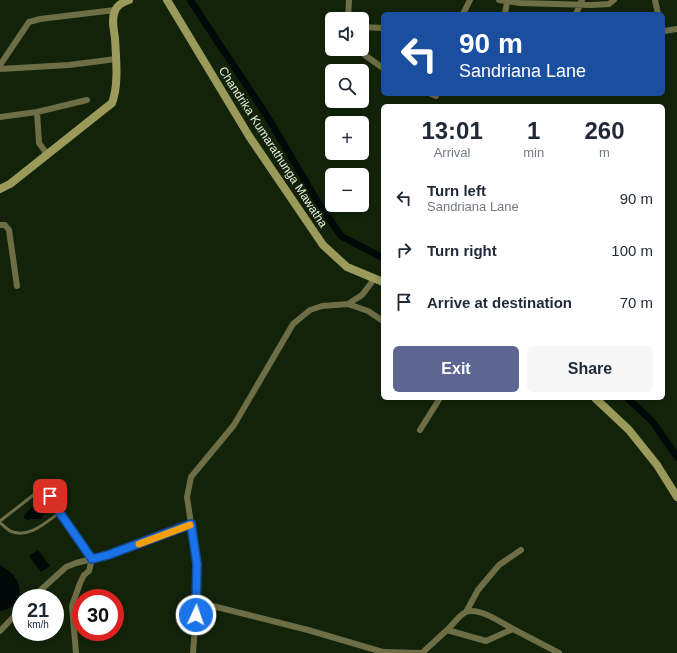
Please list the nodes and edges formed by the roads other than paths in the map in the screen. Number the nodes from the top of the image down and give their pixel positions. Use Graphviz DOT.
graph roads {
  1 [pos="129,0"];
  2 [pos="167,0"];
  3 [pos="349,0"];
  4 [pos="470,0"];
  5 [pos="499,0"];
  6 [pos="614,0"];
  7 [pos="655,0"];
  8 [pos="507,2"];
  9 [pos="522,2"];
  10 [pos="581,2"];
  11 [pos="115,10"];
  12 [pos="348,12"];
  13 [pos="464,12"];
  14 [pos="505,12"];
  15 [pos="577,12"];
  16 [pos="658,12"];
  17 [pos="369,27"];
  18 [pos="381,28"];
  19 [pos="677,29"];
  20 [pos="665,31"];
  21 [pos="366,56"];
  22 [pos="116,59"];
  23 [pos="0,65"];
  24 [pos="381,67"];
  25 [pos="0,69"];
  26 [pos="87,100"];
  27 [pos="37,112"];
  28 [pos="0,117"];
  29 [pos="47,154"];
  30 [pos="0,190"];
  31 [pos="0,225"];
  32 [pos="379,280"];
  33 [pos="17,286"];
  34 [pos="348,304"];
  35 [pos="381,320"];
  36 [pos="439,400"];
  37 [pos="597,400"];
  38 [pos="420,430"];
  39 [pos="677,497"];
  40 [pos="60,513"];
  41 [pos="0,522"];
  42 [pos="191,524"];
  43 [pos="521,550"];
  44 [pos="92,559"];
  45 [pos="42,589"];
  46 [pos="197,602"];
  47 [pos="466,612"];
  48 [pos="12,618"];
  49 [pos="513,629"];
  50 [pos="447,630"];
  51 [pos="0,631"];
  52 [pos="76,653"];
  53 [pos="193,653"];
  54 [pos="385,653"];
  55 [pos="559,653"];
  1 -- 11 [label="main road"];
  2 -- 32 [label="main road, Chandrika Kumarathunga Mawatha"];
  3 -- 12 [label="street"];
  4 -- 13 [label="street"];
  5 -- 8 [label="street"];
  6 -- 10 [label="street"];
  7 -- 16 [label="street"];
  8 -- 9 [label="street"];
  8 -- 14 [label="street"];
  9 -- 10 [label="street"];
  10 -- 15 [label="street"];
  11 -- 22 [label="main road"];
  11 -- 23 [label="street"];
  17 -- 18 [label="street"];
  19 -- 20 [label="street"];
  21 -- 24 [label="street"];
  22 -- 25 [label="street"];
  22 -- 29 [label="main road"];
  26 -- 27 [label="street"];
  27 -- 28 [label="street"];
  27 -- 29 [label="street"];
  29 -- 30 [label="main road"];
  31 -- 33 [label="street"];
  32 -- 34 [label="street"];
  34 -- 35 [label="street"];
  34 -- 42 [label="street"];
  36 -- 38 [label="street"];
  37 -- 39 [label="main road"];
  40 -- 41 [label="lane"];
  40 -- 41 [label="lane"];
  40 -- 44 [label="lane"];
  42 -- 44 [label="street"];
  42 -- 46 [label="street"];
  43 -- 47 [label="street"];
  44 -- 45 [label="street"];
  44 -- 52 [label="street"];
  46 -- 53 [label="street"];
  46 -- 54 [label="street"];
  47 -- 49 [label="street"];
  47 -- 50 [label="street"];
  48 -- 51 [label="street"];
  49 -- 50 [label="street"];
  49 -- 55 [label="street"];
  50 -- 54 [label="street"];
}
